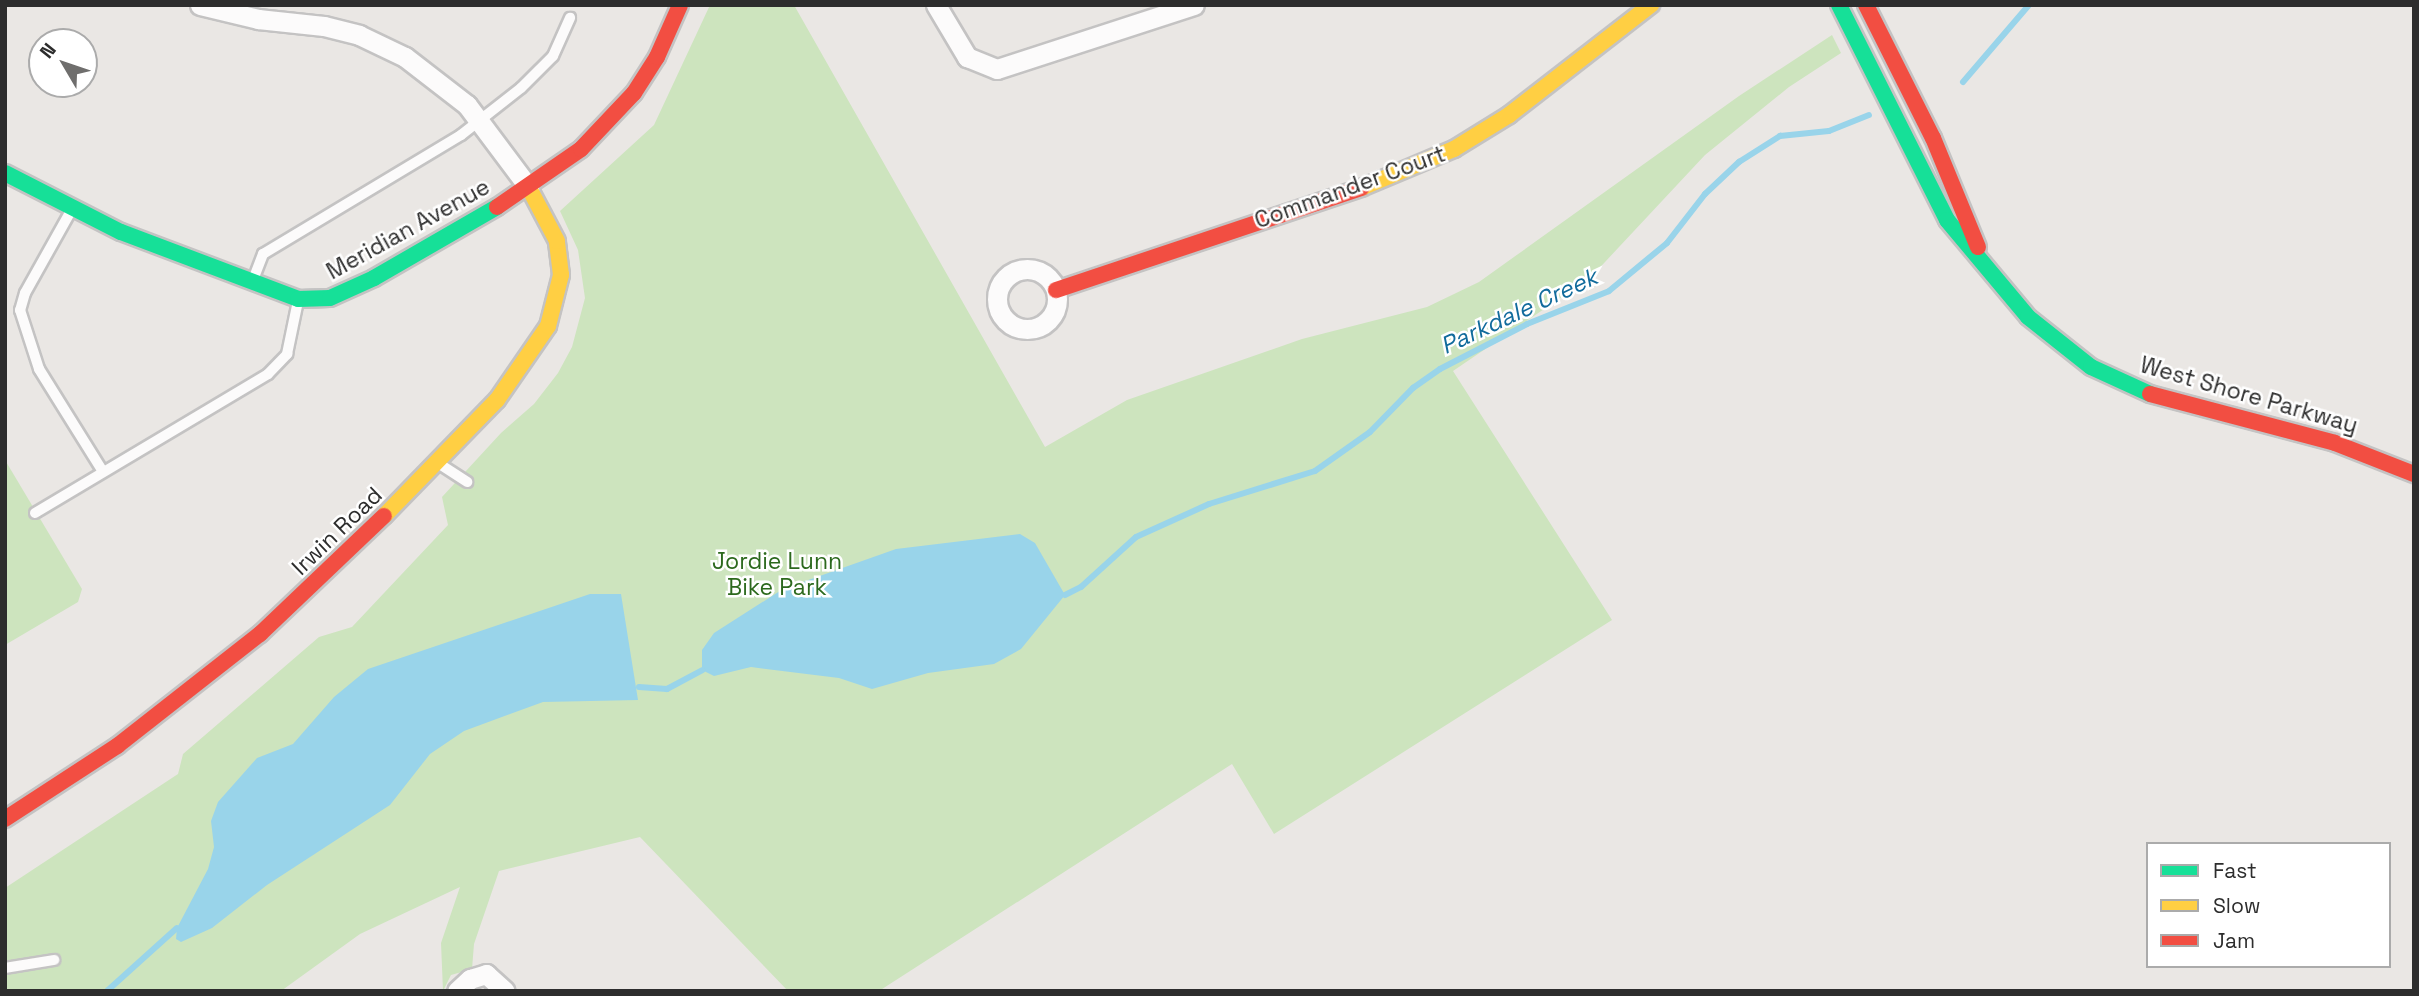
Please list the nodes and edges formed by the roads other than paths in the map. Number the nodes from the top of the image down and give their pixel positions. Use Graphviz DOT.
graph roads {
  1 [pos="200,5"];
  2 [pos="681,5"];
  3 [pos="936,5"];
  4 [pos="1651,5"];
  5 [pos="1839,5"];
  6 [pos="1866,5"];
  7 [pos="1192,6"];
  8 [pos="570,18"];
  9 [pos="480,121"];
  10 [pos="5,173"];
  11 [pos="529,188"];
  12 [pos="72,208"];
  13 [pos="1985,266"];
  14 [pos="251,283"];
  15 [pos="1056,290"];
  16 [pos="298,299"];
  17 [pos="437,462"];
  18 [pos="103,472"];
  19 [pos="2414,474"];
  20 [pos="467,482"];
  21 [pos="35,513"];
  22 [pos="5,819"];
  23 [pos="54,960"];
  24 [pos="5,968"];
  25 [pos="457,991"];
  26 [pos="505,991"];
  1 -- 9 [label="street"];
  2 -- 11 [label="street, Meridian Avenue"];
  3 -- 7 [label="street"];
  4 -- 15 [label="street, Commander Court"];
  5 -- 13 [label="street, West Shore Parkway"];
  6 -- 13 [label="street, West Shore Parkway"];
  8 -- 9 [label="lane"];
  9 -- 11 [label="street"];
  9 -- 14 [label="lane"];
  10 -- 12 [label="street, Meridian Avenue"];
  11 -- 16 [label="street, Meridian Avenue"];
  11 -- 17 [label="street, Irwin Road"];
  12 -- 14 [label="street, Meridian Avenue"];
  12 -- 18 [label="lane"];
  13 -- 19 [label="street, West Shore Parkway"];
  14 -- 16 [label="street, Meridian Avenue"];
  16 -- 18 [label="lane"];
  17 -- 20 [label="lane"];
  17 -- 22 [label="street, Irwin Road"];
  18 -- 21 [label="lane"];
  23 -- 24 [label="lane"];
  25 -- 26 [label="street"];
}
